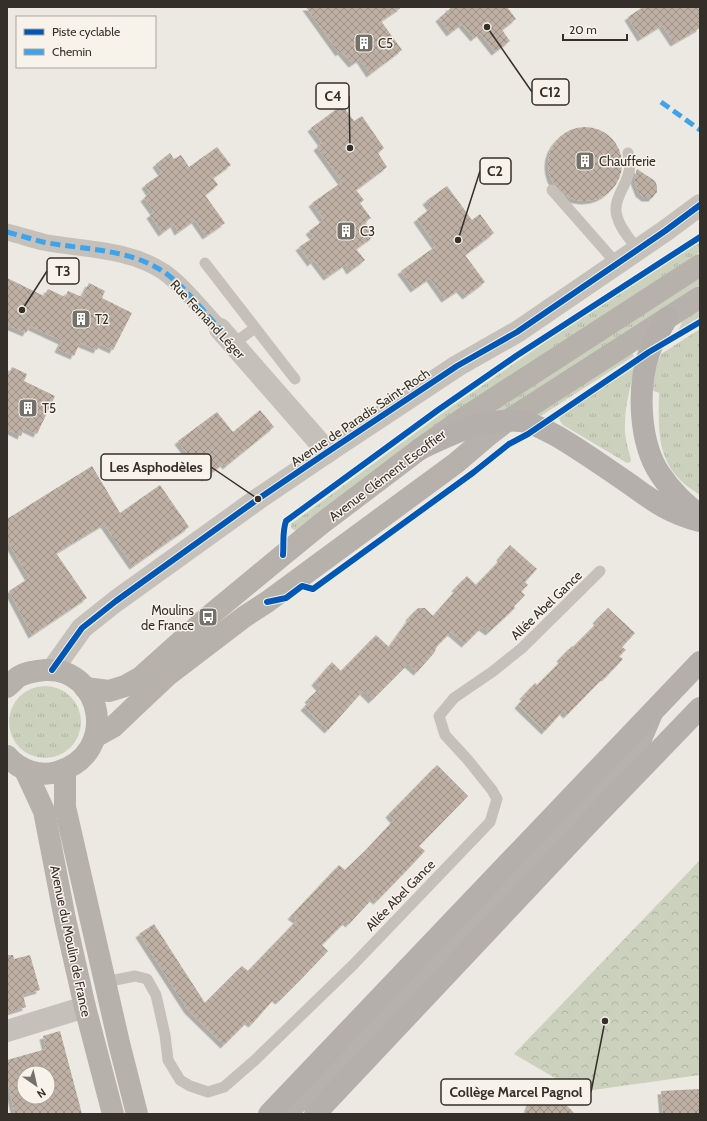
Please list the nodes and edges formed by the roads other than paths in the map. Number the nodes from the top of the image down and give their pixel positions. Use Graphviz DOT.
graph roads {
  1 [pos="628,153"];
  2 [pos="552,190"];
  3 [pos="700,206"];
  4 [pos="7,232"];
  5 [pos="638,250"];
  6 [pos="205,264"];
  7 [pos="617,264"];
  8 [pos="700,265"];
  9 [pos="700,297"];
  10 [pos="667,318"];
  11 [pos="255,328"];
  12 [pos="226,337"];
  13 [pos="295,379"];
  14 [pos="507,421"];
  15 [pos="420,449"];
  16 [pos="326,453"];
  17 [pos="700,516"];
  18 [pos="700,521"];
  19 [pos="600,571"];
  20 [pos="700,662"];
  21 [pos="52,670"];
  22 [pos="7,687"];
  23 [pos="85,688"];
  24 [pos="700,708"];
  25 [pos="95,737"];
  26 [pos="7,756"];
  27 [pos="25,770"];
  28 [pos="65,770"];
  29 [pos="105,982"];
  30 [pos="85,1007"];
  31 [pos="7,1031"];
  32 [pos="113,1114"];
  33 [pos="137,1114"];
  34 [pos="275,1114"];
  35 [pos="315,1114"];
  1 -- 5 [label="lane"];
  2 -- 7 [label="lane"];
  3 -- 5 [label="street, Avenue de Paradis Saint-Roch"];
  4 -- 12 [label="street, Rue Fernand Léger"];
  5 -- 7 [label="street, Avenue de Paradis Saint-Roch"];
  6 -- 11 [label="lane"];
  7 -- 16 [label="street, Avenue de Paradis Saint-Roch"];
  8 -- 15 [label="main road, Avenue Clément Escoffier"];
  9 -- 10 [label="main road"];
  10 -- 14 [label="main road"];
  10 -- 17 [label="main road"];
  11 -- 12 [label="lane"];
  11 -- 13 [label="lane"];
  12 -- 16 [label="street, Rue Fernand Léger"];
  14 -- 15 [label="main road"];
  14 -- 18 [label="main road"];
  14 -- 25 [label="main road"];
  15 -- 23 [label="main road, Avenue Clément Escoffier"];
  16 -- 21 [label="street, Avenue de Paradis Saint-Roch"];
  19 -- 29 [label="lane, Allée Abel Gance"];
  20 -- 34 [label="main road"];
  21 -- 22 [label="main road"];
  21 -- 23 [label="main road"];
  23 -- 25 [label="main road"];
  24 -- 35 [label="main road"];
  25 -- 28 [label="main road"];
  26 -- 27 [label="main road"];
  27 -- 28 [label="main road"];
  27 -- 30 [label="main road, Avenue du Moulin de France"];
  28 -- 29 [label="main road, Avenue du Moulin de France"];
  29 -- 33 [label="main road, Avenue du Moulin de France"];
  30 -- 31 [label="street"];
  30 -- 32 [label="main road, Avenue du Moulin de France"];
}
